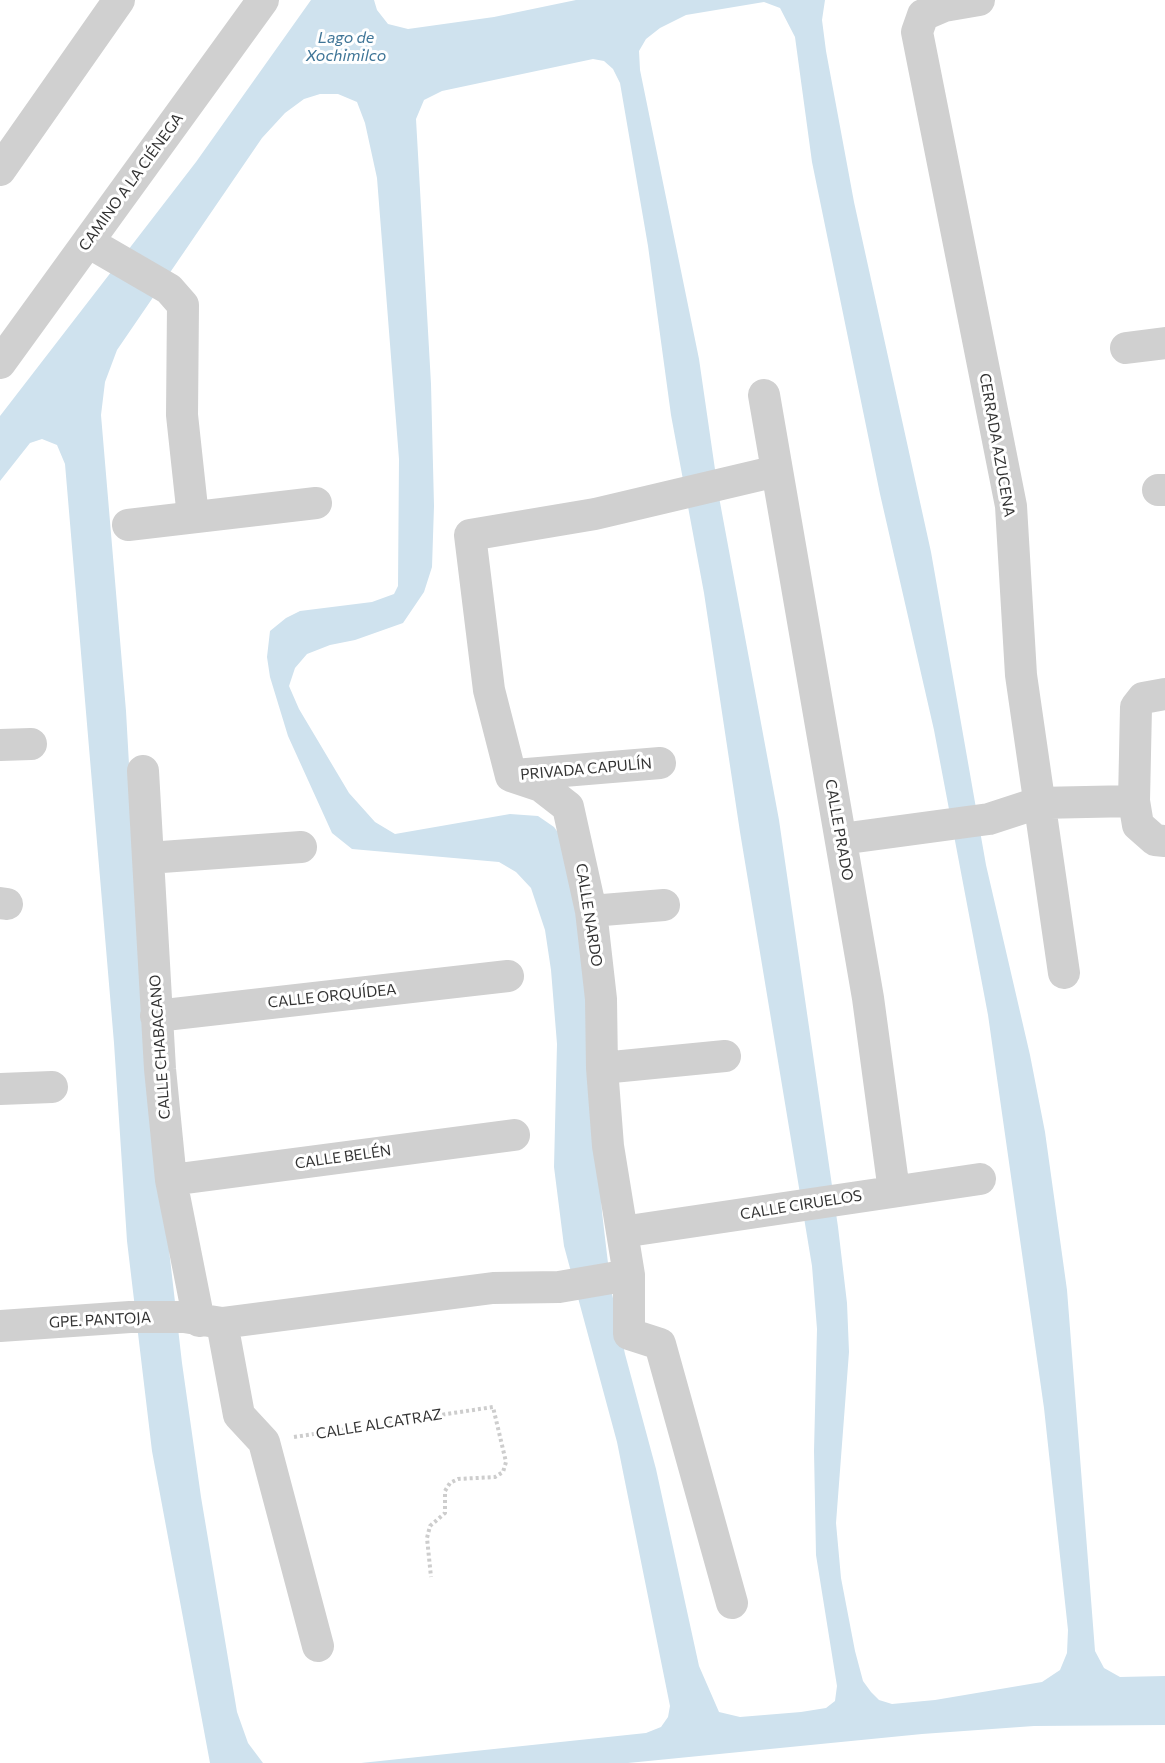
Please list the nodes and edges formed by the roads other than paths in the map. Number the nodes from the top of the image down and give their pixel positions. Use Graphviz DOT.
graph roads {
  1 [pos="118,0"];
  2 [pos="263,0"];
  3 [pos="979,0"];
  4 [pos="3,159"];
  5 [pos="95,246"];
  6 [pos="1165,344"];
  7 [pos="1126,348"];
  8 [pos="0,363"];
  9 [pos="764,395"];
  10 [pos="777,471"];
  11 [pos="316,503"];
  12 [pos="193,517"];
  13 [pos="128,525"];
  14 [pos="1165,694"];
  15 [pos="32,744"];
  16 [pos="0,745"];
  17 [pos="660,763"];
  18 [pos="143,771"];
  19 [pos="511,776"];
  20 [pos="1134,801"];
  21 [pos="1038,803"];
  22 [pos="841,839"];
  23 [pos="1165,841"];
  24 [pos="301,847"];
  25 [pos="148,858"];
  26 [pos="664,905"];
  27 [pos="591,911"];
  28 [pos="1065,973"];
  29 [pos="508,976"];
  30 [pos="156,1016"];
  31 [pos="725,1056"];
  32 [pos="602,1068"];
  33 [pos="52,1087"];
  34 [pos="0,1089"];
  35 [pos="514,1134"];
  36 [pos="980,1179"];
  37 [pos="171,1180"];
  38 [pos="894,1191"];
  39 [pos="622,1232"];
  40 [pos="623,1277"];
  41 [pos="202,1320"];
  42 [pos="0,1326"];
  43 [pos="732,1603"];
  44 [pos="318,1646"];
  1 -- 4 [label="street"];
  2 -- 5 [label="street, CAMINO A LA CIÉNEGA"];
  3 -- 21 [label="street, CERRADA AZUCENA"];
  5 -- 8 [label="street, CAMINO A LA CIÉNEGA"];
  5 -- 12 [label="street"];
  6 -- 7 [label="street"];
  9 -- 10 [label="street, CALLE PRADO"];
  10 -- 19 [label="street"];
  10 -- 22 [label="street, CALLE PRADO"];
  11 -- 12 [label="street"];
  12 -- 13 [label="street"];
  14 -- 20 [label="street"];
  15 -- 16 [label="street"];
  17 -- 19 [label="street, PRIVADA CAPULÍN"];
  18 -- 25 [label="street, CALLE CHABACANO"];
  19 -- 27 [label="street, CALLE NARDO"];
  20 -- 21 [label="street"];
  20 -- 23 [label="street"];
  21 -- 22 [label="street"];
  21 -- 28 [label="street, CERRADA AZUCENA"];
  22 -- 38 [label="street, CALLE PRADO"];
  24 -- 25 [label="street"];
  25 -- 30 [label="street, CALLE CHABACANO"];
  26 -- 27 [label="street"];
  27 -- 32 [label="street, CALLE NARDO"];
  29 -- 30 [label="street, CALLE ORQUÍDEA"];
  30 -- 37 [label="street, CALLE CHABACANO"];
  31 -- 32 [label="street"];
  32 -- 39 [label="street, CALLE NARDO"];
  33 -- 34 [label="street"];
  35 -- 37 [label="street, CALLE BELÉN"];
  36 -- 38 [label="street, CALLE CIRUELOS"];
  37 -- 41 [label="street, CALLE CHABACANO"];
  38 -- 39 [label="street, CALLE CIRUELOS"];
  39 -- 40 [label="street, CALLE NARDO"];
  40 -- 41 [label="street, GPE. PANTOJA"];
  40 -- 43 [label="street, CALLE NARDO"];
  41 -- 42 [label="street, GPE. PANTOJA"];
  41 -- 44 [label="street, CALLE CHABACANO"];
}
